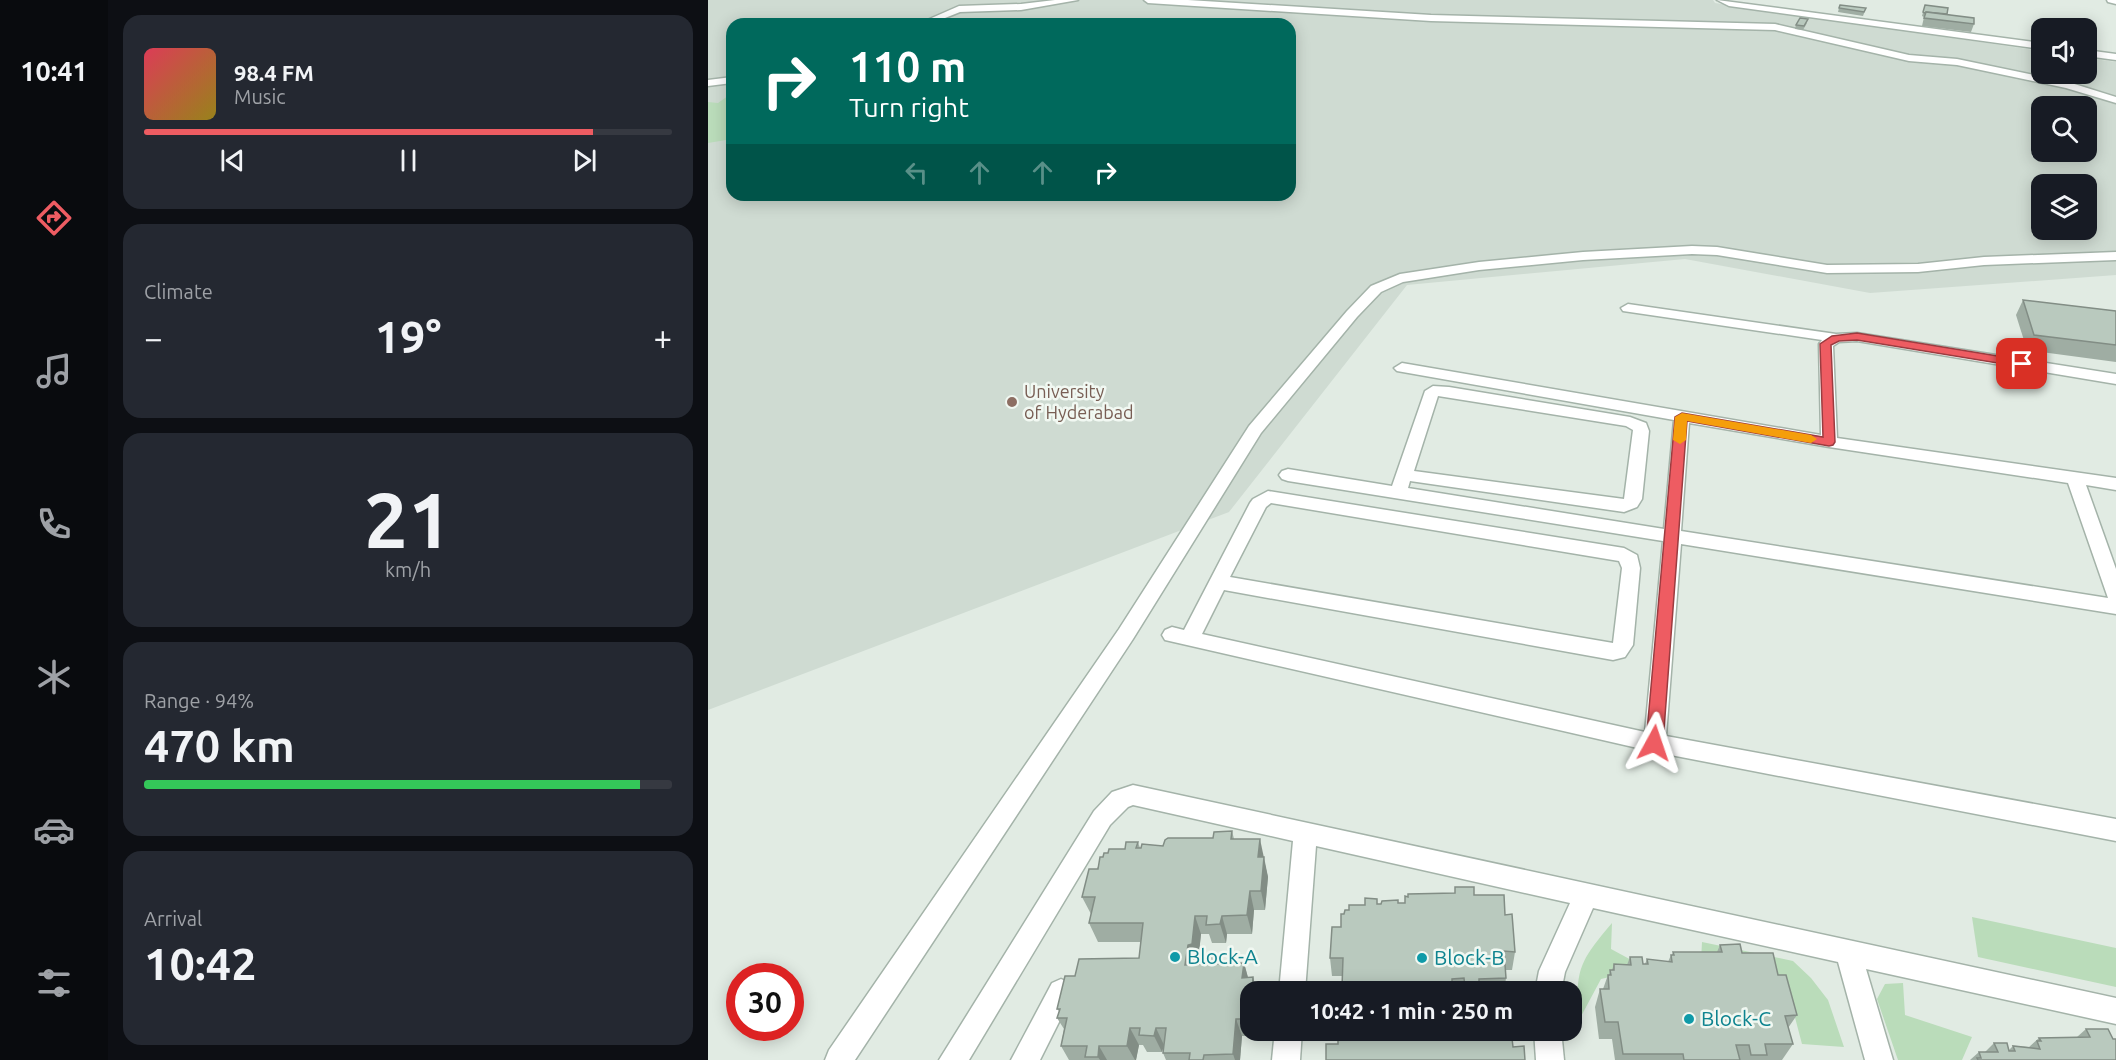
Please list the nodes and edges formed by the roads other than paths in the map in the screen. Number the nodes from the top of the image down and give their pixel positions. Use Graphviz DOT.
graph roads {
  1 [pos="963,0"];
  2 [pos="972,0"];
  3 [pos="1074,0"];
  4 [pos="1148,0"];
  5 [pos="1721,0"];
  6 [pos="2111,0"];
  7 [pos="2116,1"];
  8 [pos="963,9"];
  9 [pos="938,18"];
  10 [pos="960,18"];
  11 [pos="2031,45"];
  12 [pos="2097,54"];
  13 [pos="2116,57"];
  14 [pos="726,81"];
  15 [pos="708,83"];
  16 [pos="2116,100"];
  17 [pos="2116,256"];
  18 [pos="1628,308"];
  19 [pos="1836,338"];
  20 [pos="1402,368"];
  21 [pos="2116,379"];
  22 [pos="1682,417"];
  23 [pos="1829,442"];
  24 [pos="1288,475"];
  25 [pos="1404,475"];
  26 [pos="2075,478"];
  27 [pos="2116,484"];
  28 [pos="1398,493"];
  29 [pos="1671,538"];
  30 [pos="1219,582"];
  31 [pos="2116,596"];
  32 [pos="2116,607"];
  33 [pos="1654,743"];
  34 [pos="2116,830"];
  35 [pos="1305,833"];
  36 [pos="1586,896"];
  37 [pos="1848,952"];
  38 [pos="1293,981"];
  39 [pos="1550,981"];
  40 [pos="1061,992"];
  41 [pos="2116,1011"];
  42 [pos="1288,1041"];
  43 [pos="1548,1041"];
  44 [pos="839,1060"];
  45 [pos="953,1060"];
  46 [pos="1025,1060"];
  47 [pos="1286,1060"];
  48 [pos="1550,1060"];
  49 [pos="1879,1060"];
  1 -- 8 [label="street"];
  2 -- 8 [label="street"];
  3 -- 8 [label="street"];
  4 -- 16 [label="street"];
  5 -- 11 [label="street"];
  6 -- 7 [label="street"];
  8 -- 9 [label="street"];
  8 -- 10 [label="street"];
  12 -- 13 [label="street"];
  14 -- 15 [label="street"];
  17 -- 44 [label="street"];
  18 -- 19 [label="street"];
  19 -- 21 [label="street"];
  19 -- 23 [label="street"];
  20 -- 22 [label="street"];
  22 -- 23 [label="street"];
  22 -- 29 [label="street"];
  23 -- 26 [label="street"];
  24 -- 28 [label="street"];
  25 -- 25 [label="street"];
  25 -- 28 [label="street"];
  26 -- 27 [label="street"];
  26 -- 31 [label="street"];
  28 -- 29 [label="street"];
  29 -- 32 [label="street"];
  29 -- 33 [label="street"];
  30 -- 30 [label="street"];
  30 -- 33 [label="street"];
  33 -- 34 [label="street"];
  35 -- 36 [label="street"];
  35 -- 38 [label="street"];
  35 -- 45 [label="street"];
  36 -- 37 [label="street"];
  36 -- 39 [label="street"];
  37 -- 41 [label="street"];
  37 -- 49 [label="street"];
  40 -- 46 [label="street"];
  42 -- 47 [label="street"];
  43 -- 48 [label="street"];
}
